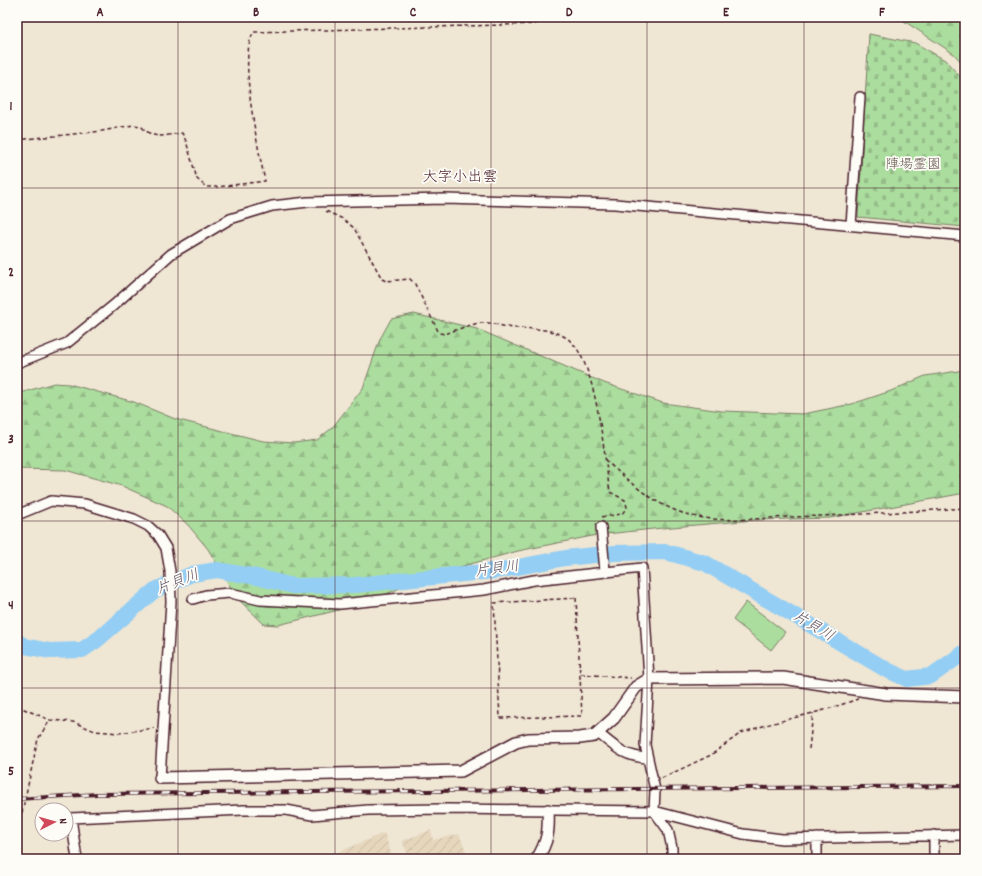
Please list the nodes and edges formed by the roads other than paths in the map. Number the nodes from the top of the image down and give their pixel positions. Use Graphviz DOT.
graph roads {
  1 [pos="860,96"];
  2 [pos="851,225"];
  3 [pos="965,236"];
  4 [pos="17,363"];
  5 [pos="17,515"];
  6 [pos="601,527"];
  7 [pos="605,571"];
  8 [pos="193,598"];
  9 [pos="649,679"];
  10 [pos="965,697"];
  11 [pos="598,733"];
  12 [pos="648,758"];
  13 [pos="160,778"];
  14 [pos="548,810"];
  15 [pos="654,811"];
  16 [pos="934,835"];
  17 [pos="965,835"];
  18 [pos="817,838"];
  19 [pos="77,859"];
  20 [pos="537,859"];
  21 [pos="672,859"];
  22 [pos="818,859"];
  23 [pos="934,859"];
  1 -- 2 [label="street"];
  2 -- 3 [label="street"];
  2 -- 4 [label="street"];
  5 -- 13 [label="street"];
  6 -- 7 [label="street"];
  7 -- 8 [label="street"];
  7 -- 9 [label="street"];
  9 -- 10 [label="street"];
  9 -- 11 [label="street"];
  9 -- 12 [label="street"];
  11 -- 12 [label="street"];
  11 -- 13 [label="street"];
  12 -- 15 [label="street"];
  14 -- 15 [label="street"];
  14 -- 19 [label="street"];
  14 -- 20 [label="street"];
  15 -- 18 [label="street"];
  15 -- 21 [label="street"];
  16 -- 17 [label="street"];
  16 -- 18 [label="street"];
  16 -- 23 [label="street"];
  18 -- 22 [label="street"];
}
